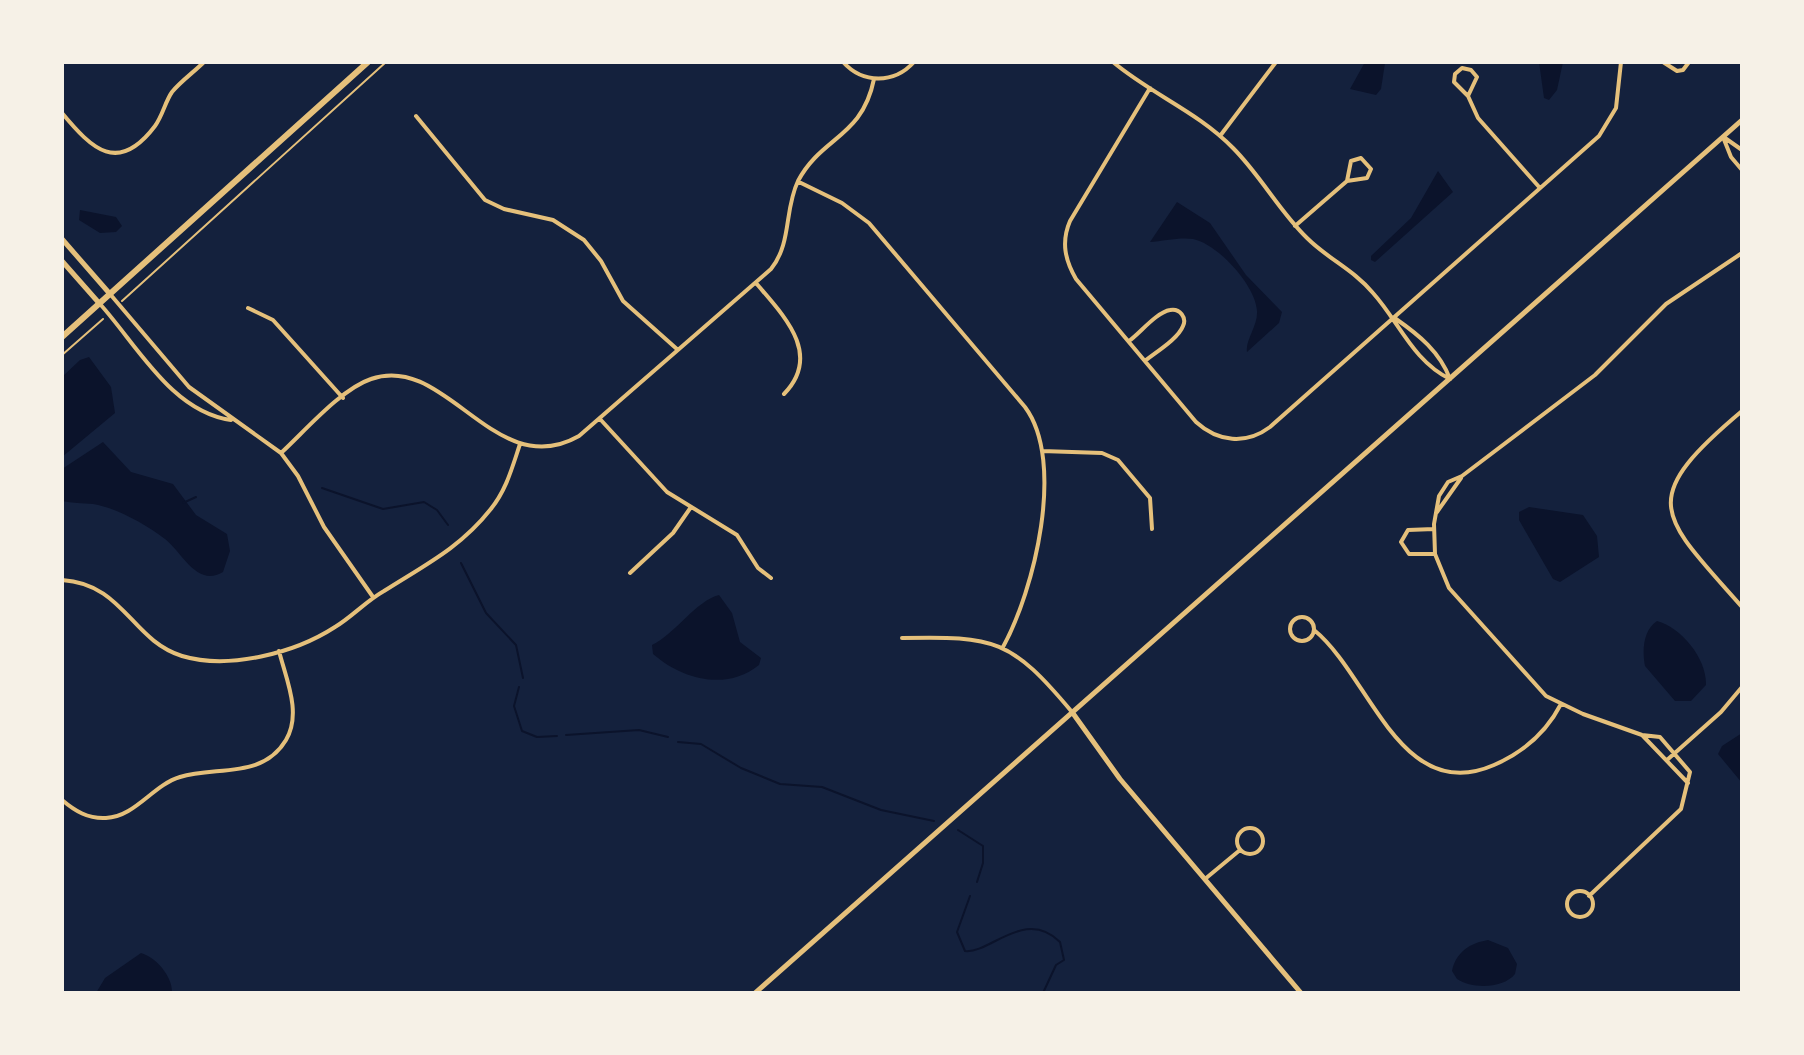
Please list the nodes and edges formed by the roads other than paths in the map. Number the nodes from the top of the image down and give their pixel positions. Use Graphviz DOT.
graph roads {
  1 [pos="204,62"];
  2 [pos="368,62"];
  3 [pos="843,62"];
  4 [pos="914,62"];
  5 [pos="1113,62"];
  6 [pos="1276,62"];
  7 [pos="1621,62"];
  8 [pos="1663,62"];
  9 [pos="1689,62"];
  10 [pos="874,79"];
  11 [pos="1150,88"];
  12 [pos="1468,96"];
  13 [pos="62,113"];
  14 [pos="416,116"];
  15 [pos="1742,120"];
  16 [pos="1220,136"];
  17 [pos="1723,137"];
  18 [pos="1742,150"];
  19 [pos="1742,170"];
  20 [pos="1347,181"];
  21 [pos="798,182"];
  22 [pos="1540,188"];
  23 [pos="1295,226"];
  24 [pos="62,239"];
  25 [pos="1742,253"];
  26 [pos="62,261"];
  27 [pos="756,283"];
  28 [pos="110,294"];
  29 [pos="99,303"];
  30 [pos="248,308"];
  31 [pos="1394,317"];
  32 [pos="62,337"];
  33 [pos="1129,342"];
  34 [pos="678,350"];
  35 [pos="1145,361"];
  36 [pos="1450,379"];
  37 [pos="784,394"];
  38 [pos="343,398"];
  39 [pos="1742,411"];
  40 [pos="600,419"];
  41 [pos="234,420"];
  42 [pos="520,444"];
  43 [pos="1042,451"];
  44 [pos="281,453"];
  45 [pos="1462,476"];
  46 [pos="691,507"];
  47 [pos="1437,512"];
  48 [pos="1152,529"];
  49 [pos="1434,529"];
  50 [pos="1435,554"];
  51 [pos="630,573"];
  52 [pos="771,578"];
  53 [pos="62,580"];
  54 [pos="373,597"];
  55 [pos="1742,607"];
  56 [pos="1314,630"];
  57 [pos="902,638"];
  58 [pos="1003,647"];
  59 [pos="279,651"];
  60 [pos="1742,687"];
  61 [pos="1561,704"];
  62 [pos="1072,712"];
  63 [pos="1642,735"];
  64 [pos="1676,752"];
  65 [pos="1667,760"];
  66 [pos="1688,783"];
  67 [pos="62,800"];
  68 [pos="1240,849"];
  69 [pos="1205,879"];
  70 [pos="1589,896"];
  71 [pos="755,993"];
  72 [pos="1301,993"];
  1 -- 13 [label="street"];
  2 -- 28 [label="main road"];
  3 -- 10 [label="street"];
  4 -- 10 [label="street"];
  5 -- 11 [label="street"];
  6 -- 16 [label="street"];
  7 -- 22 [label="street"];
  8 -- 9 [label="street"];
  10 -- 21 [label="street"];
  11 -- 16 [label="street"];
  11 -- 33 [label="street"];
  12 -- 12 [label="street"];
  12 -- 22 [label="street"];
  14 -- 34 [label="street"];
  15 -- 17 [label="street"];
  16 -- 23 [label="street"];
  17 -- 18 [label="street"];
  17 -- 19 [label="street"];
  17 -- 36 [label="street"];
  20 -- 20 [label="street"];
  20 -- 23 [label="street"];
  21 -- 27 [label="street"];
  21 -- 43 [label="street"];
  22 -- 31 [label="street"];
  23 -- 31 [label="street"];
  24 -- 28 [label="street"];
  25 -- 45 [label="street"];
  26 -- 29 [label="street"];
  27 -- 34 [label="street"];
  27 -- 37 [label="street"];
  28 -- 29 [label="main road"];
  28 -- 41 [label="street"];
  29 -- 32 [label="main road"];
  29 -- 41 [label="street"];
  30 -- 38 [label="street"];
  31 -- 35 [label="street"];
  31 -- 36 [label="street"];
  31 -- 36 [label="street"];
  33 -- 35 [label="street"];
  33 -- 35 [label="street"];
  34 -- 40 [label="street"];
  36 -- 62 [label="street"];
  38 -- 42 [label="street"];
  38 -- 44 [label="street"];
  39 -- 55 [label="street"];
  40 -- 42 [label="street"];
  40 -- 46 [label="street"];
  41 -- 44 [label="street"];
  42 -- 54 [label="street"];
  43 -- 48 [label="street"];
  43 -- 58 [label="street"];
  44 -- 54 [label="street"];
  45 -- 47 [label="street"];
  45 -- 47 [label="street"];
  46 -- 51 [label="street"];
  46 -- 52 [label="street"];
  47 -- 49 [label="street"];
  49 -- 50 [label="street"];
  49 -- 50 [label="street"];
  50 -- 61 [label="street"];
  53 -- 59 [label="street"];
  54 -- 59 [label="street"];
  56 -- 56 [label="street"];
  56 -- 61 [label="street"];
  57 -- 58 [label="street"];
  58 -- 62 [label="street"];
  59 -- 67 [label="street"];
  60 -- 64 [label="street"];
  61 -- 63 [label="street"];
  62 -- 69 [label="street"];
  62 -- 71 [label="street"];
  63 -- 64 [label="street"];
  63 -- 65 [label="street"];
  64 -- 65 [label="street"];
  64 -- 66 [label="street"];
  65 -- 66 [label="street"];
  66 -- 70 [label="street"];
  68 -- 68 [label="street"];
  68 -- 69 [label="street"];
  69 -- 72 [label="street"];
  70 -- 70 [label="street"];
}
